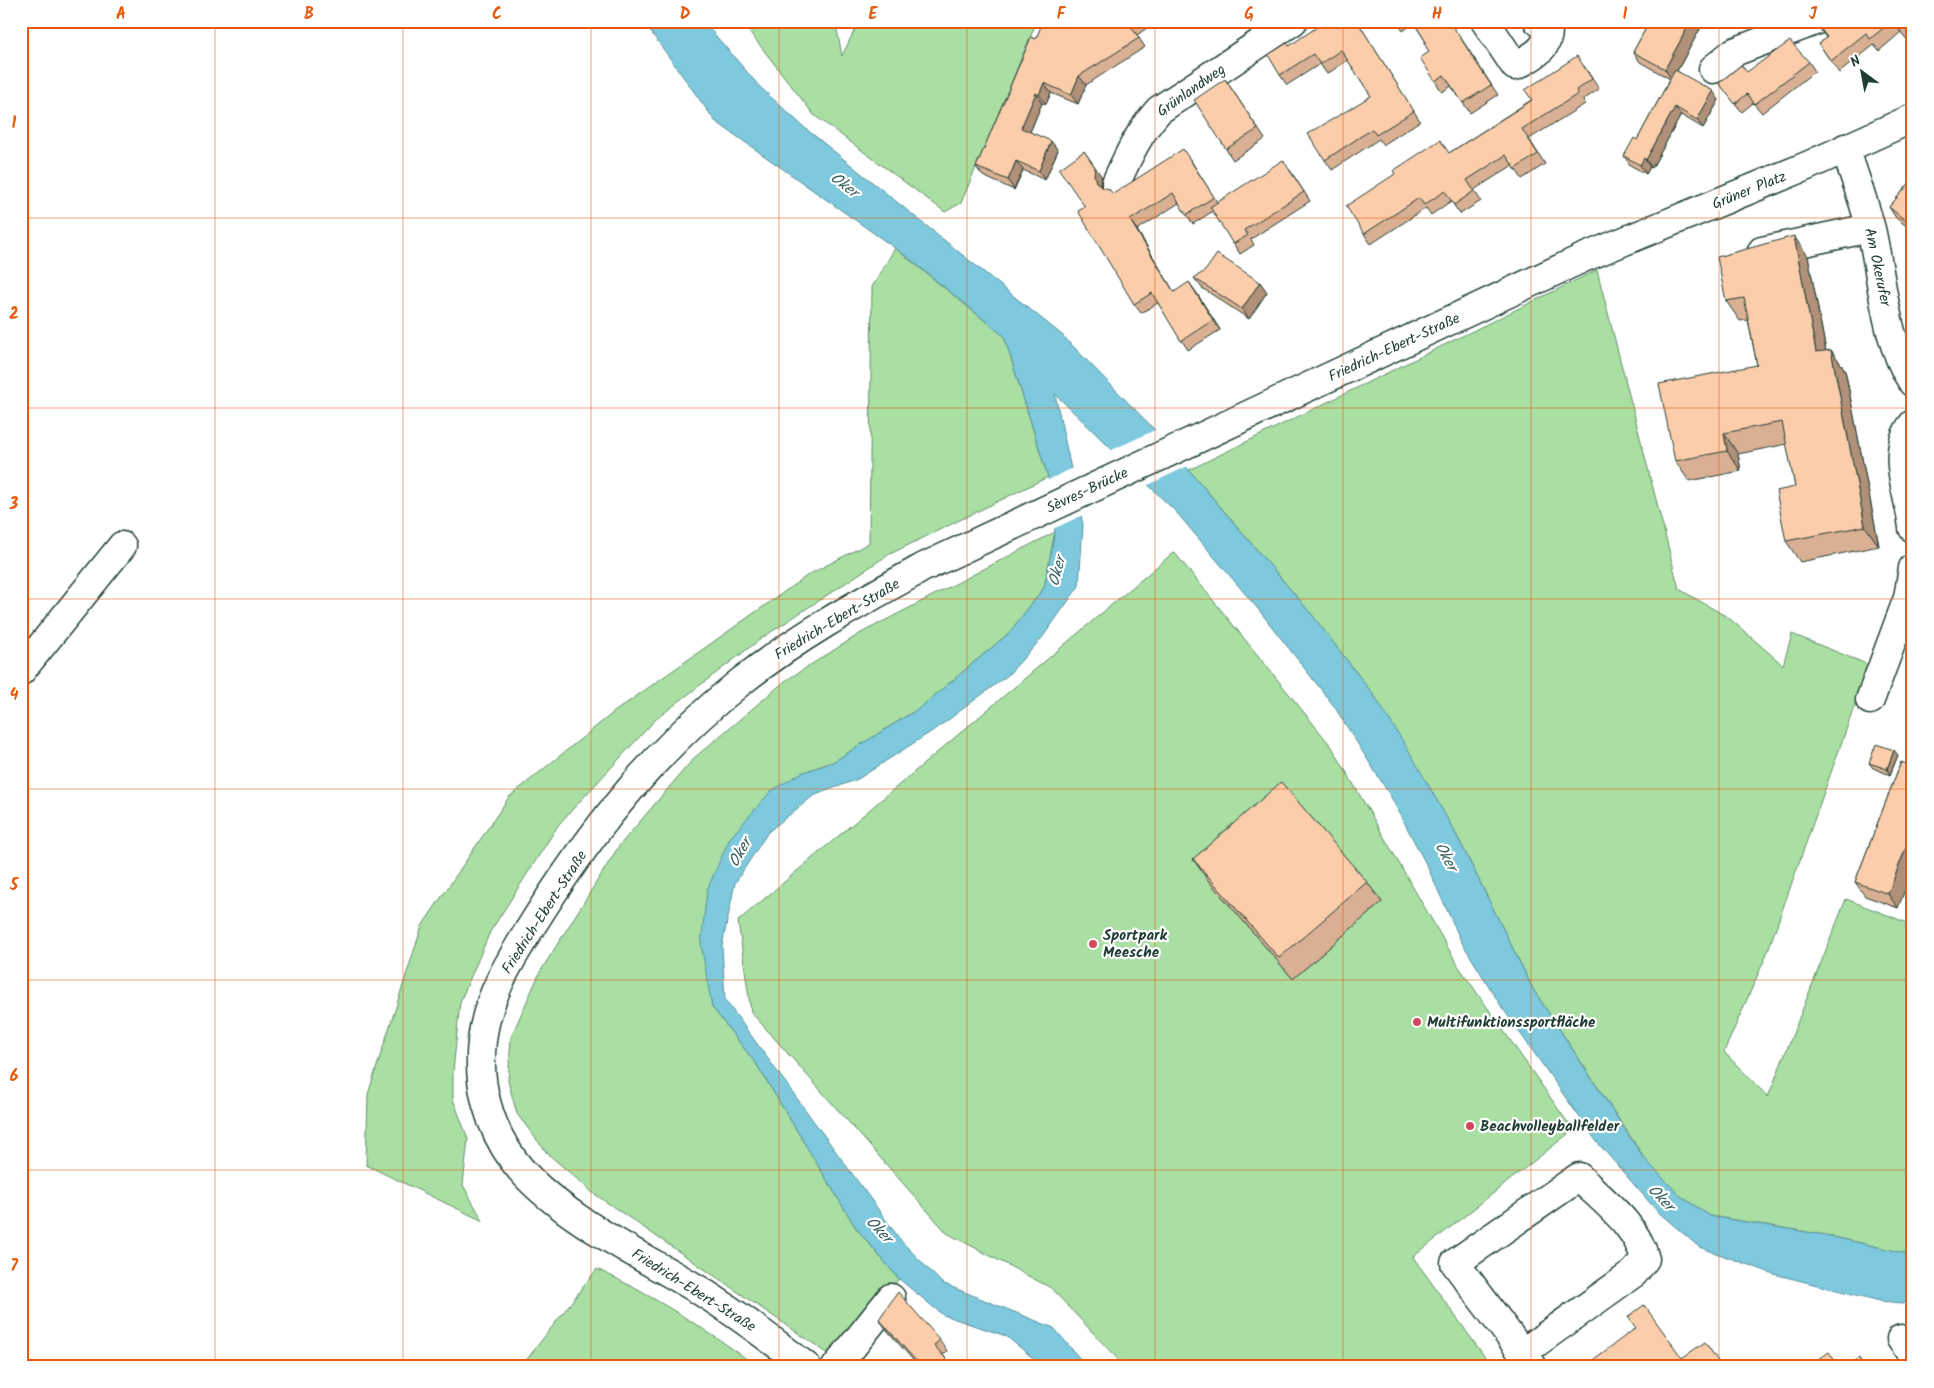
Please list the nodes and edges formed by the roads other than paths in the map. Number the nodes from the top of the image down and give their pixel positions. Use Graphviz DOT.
graph roads {
  1 [pos="1293,21"];
  2 [pos="1484,21"];
  3 [pos="1538,21"];
  4 [pos="1815,21"];
  5 [pos="1713,69"];
  6 [pos="1913,118"];
  7 [pos="1845,148"];
  8 [pos="1116,183"];
  9 [pos="1870,228"];
  10 [pos="1583,258"];
  11 [pos="1739,258"];
  12 [pos="1913,383"];
  13 [pos="1913,424"];
  14 [pos="1204,436"];
  15 [pos="1913,528"];
  16 [pos="970,544"];
  17 [pos="122,546"];
  18 [pos="1913,568"];
  19 [pos="21,671"];
  20 [pos="1870,700"];
  21 [pos="891,1298"];
  22 [pos="1527,1360"];
  23 [pos="808,1367"];
  24 [pos="836,1367"];
  1 -- 8 [label="main road, Grünlandweg"];
  2 -- 3 [label="main road"];
  4 -- 5 [label="main road"];
  6 -- 7 [label="main road, Grüner Platz"];
  7 -- 9 [label="main road, Am Okerufer"];
  7 -- 10 [label="main road, Grüner Platz"];
  9 -- 11 [label="main road"];
  9 -- 12 [label="main road, Am Okerufer"];
  10 -- 14 [label="main road, Friedrich-Ebert-Straße"];
  13 -- 15 [label="main road"];
  14 -- 16 [label="main road, Sèvres-Brücke"];
  16 -- 23 [label="main road, Friedrich-Ebert-Straße"];
  17 -- 19 [label="main road"];
  18 -- 20 [label="main road"];
  21 -- 24 [label="main road"];
  22 -- 22 [label="main road"];
}
